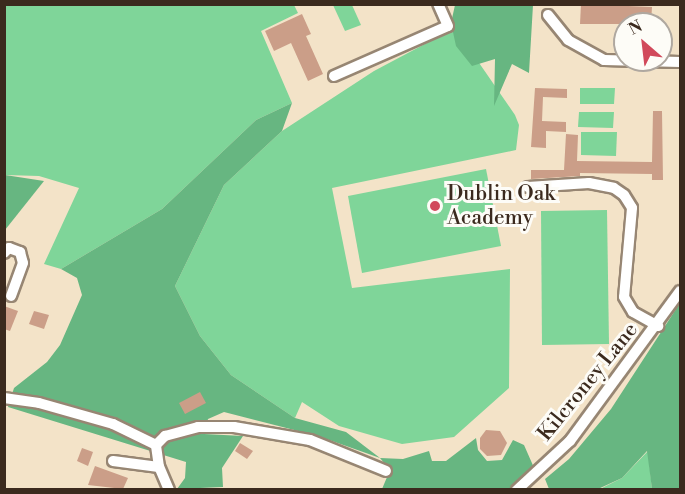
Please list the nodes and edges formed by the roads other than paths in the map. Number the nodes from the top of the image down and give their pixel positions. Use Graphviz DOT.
graph roads {
  1 [pos="438,4"];
  2 [pos="548,15"];
  3 [pos="681,62"];
  4 [pos="334,75"];
  5 [pos="528,187"];
  6 [pos="4,253"];
  7 [pos="681,291"];
  8 [pos="11,296"];
  9 [pos="658,326"];
  10 [pos="4,398"];
  11 [pos="156,445"];
  12 [pos="113,461"];
  13 [pos="159,467"];
  14 [pos="386,471"];
  15 [pos="169,489"];
  16 [pos="517,489"];
  1 -- 4 [label="street"];
  2 -- 3 [label="street"];
  5 -- 9 [label="street"];
  6 -- 8 [label="street"];
  7 -- 9 [label="street, Kilcroney Lane"];
  9 -- 16 [label="street, Kilcroney Lane"];
  10 -- 11 [label="street"];
  11 -- 13 [label="street"];
  11 -- 14 [label="street"];
  12 -- 13 [label="street"];
  13 -- 15 [label="street"];
}
